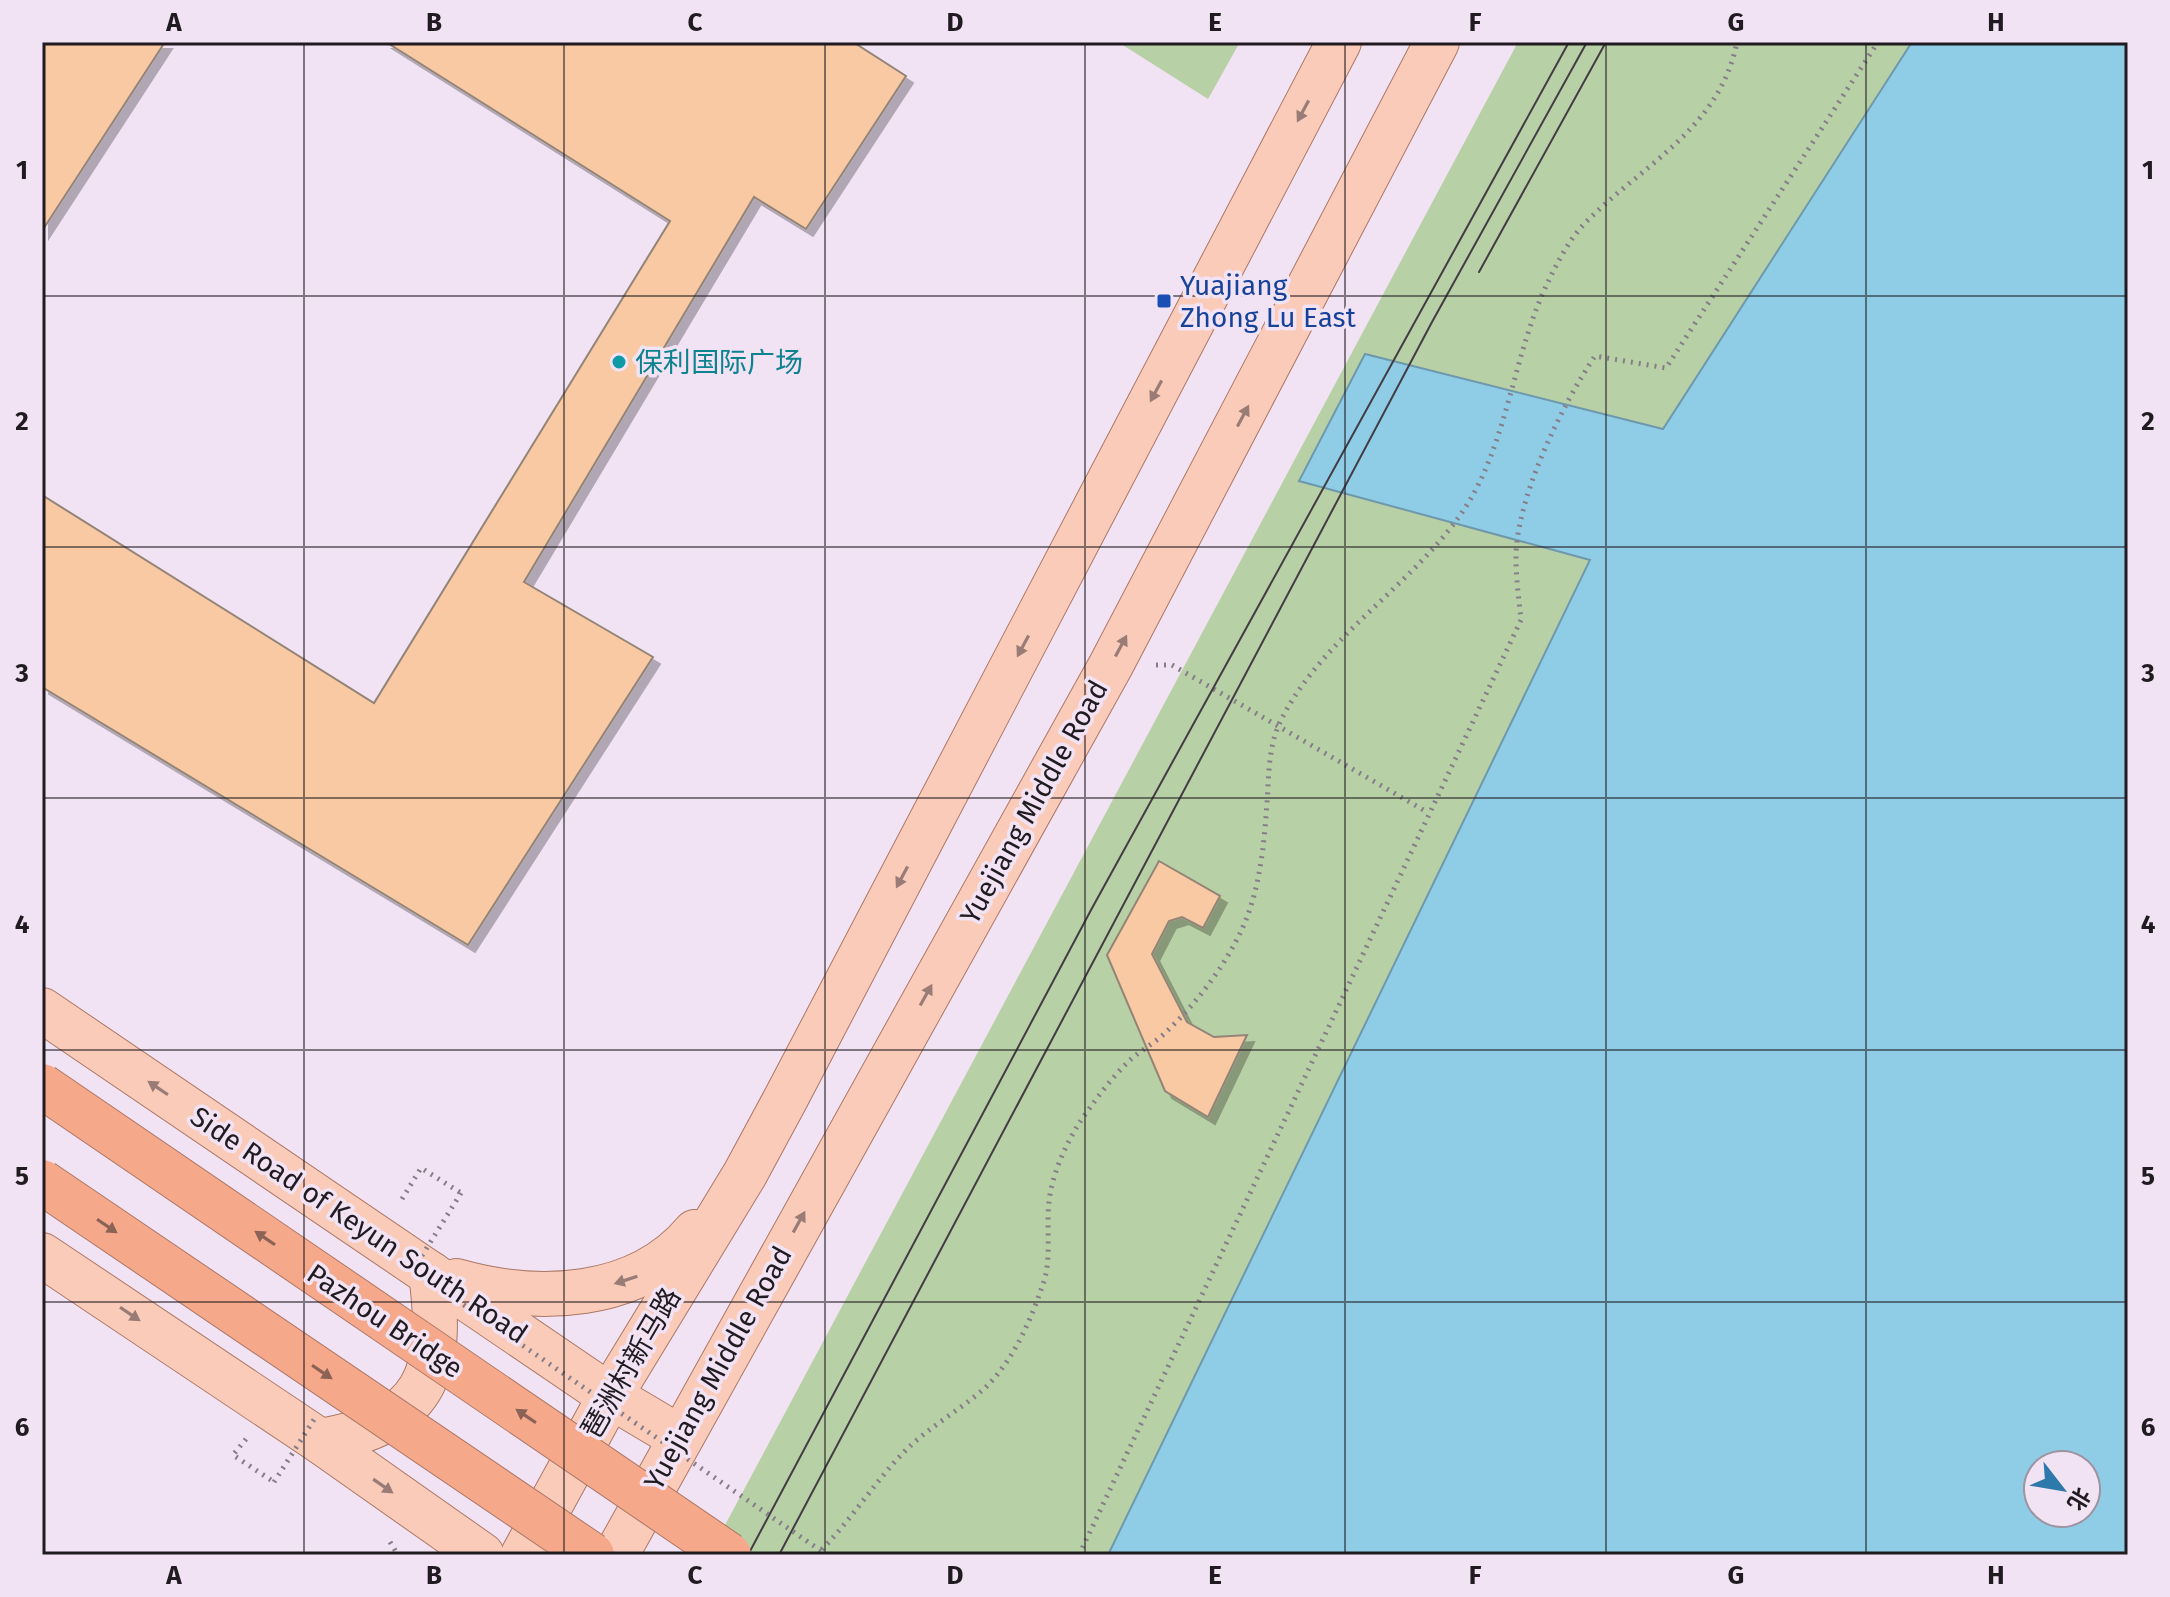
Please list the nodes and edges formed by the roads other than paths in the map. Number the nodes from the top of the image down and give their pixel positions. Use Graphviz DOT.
graph roads {
  1 [pos="1339,42"];
  2 [pos="1437,42"];
  3 [pos="42,1010"];
  4 [pos="42,1086"];
  5 [pos="745,1174"];
  6 [pos="42,1182"];
  7 [pos="42,1255"];
  8 [pos="431,1274"];
  9 [pos="610,1396"];
  10 [pos="679,1437"];
  11 [pos="320,1441"];
  12 [pos="482,1555"];
  13 [pos="523,1555"];
  14 [pos="592,1555"];
  15 [pos="616,1555"];
  16 [pos="729,1555"];
  1 -- 5 [label="main road, one-way"];
  10 -- 2 [label="main road, Yuejiang Middle Road, one-way"];
  8 -- 3 [label="main road, Side Road of Keyun South Road, one-way"];
  16 -- 4 [label="highway, Pazhou Bridge, one-way, bridge"];
  5 -- 8 [label="main road, one-way"];
  5 -- 9 [label="main road, 琶洲村新马路"];
  6 -- 14 [label="highway, one-way, bridge"];
  7 -- 11 [label="main road, one-way"];
  8 -- 9 [label="main road, Side Road of Keyun South Road"];
  8 -- 11 [label="main road"];
  9 -- 10 [label="main road, Side Road of Keyun South Road"];
  9 -- 13 [label="main road, 琶洲村新马路"];
  10 -- 15 [label="main road, Yuejiang Middle Road"];
  11 -- 12 [label="main road, one-way"];
}
